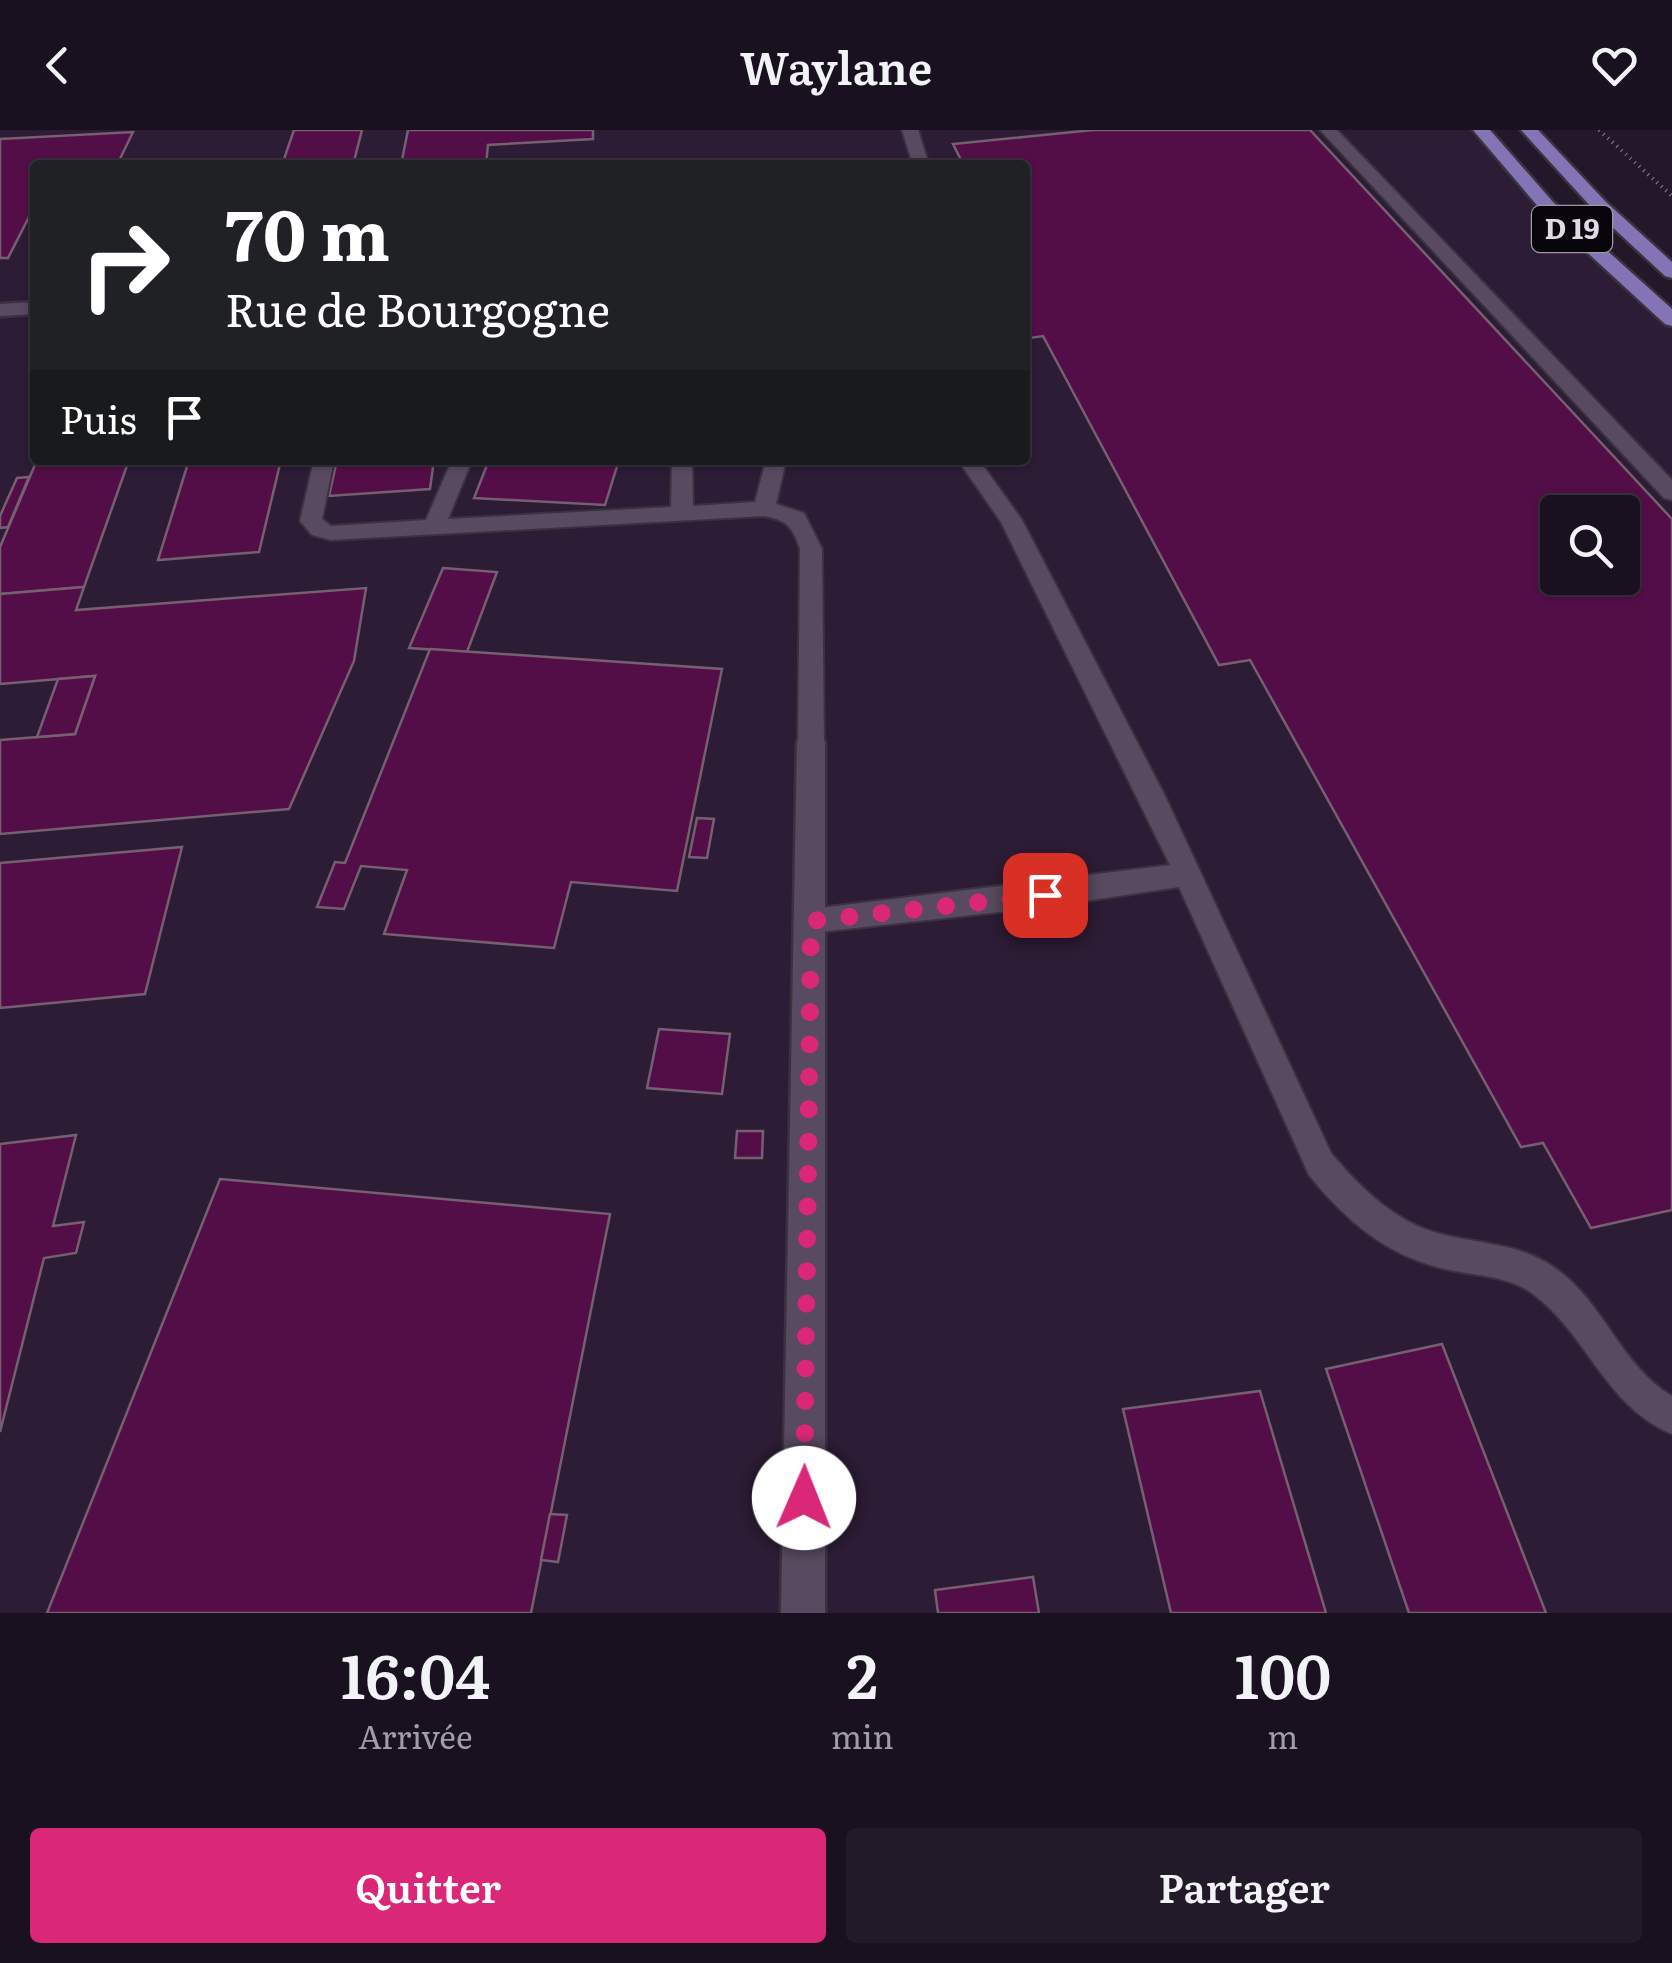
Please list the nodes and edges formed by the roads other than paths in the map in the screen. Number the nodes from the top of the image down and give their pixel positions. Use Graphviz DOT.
graph roads {
  1 [pos="910,130"];
  2 [pos="1328,130"];
  3 [pos="1481,130"];
  4 [pos="1529,130"];
  5 [pos="919,160"];
  6 [pos="1672,272"];
  7 [pos="30,308"];
  8 [pos="0,310"];
  9 [pos="1672,320"];
  10 [pos="323,465"];
  11 [pos="460,465"];
  12 [pos="682,465"];
  13 [pos="775,465"];
  14 [pos="972,465"];
  15 [pos="1672,493"];
  16 [pos="764,509"];
  17 [pos="682,514"];
  18 [pos="433,530"];
  19 [pos="811,742"];
  20 [pos="1188,874"];
  21 [pos="811,921"];
  22 [pos="1672,1416"];
  23 [pos="803,1613"];
  1 -- 5 [label="lane"];
  2 -- 15 [label="lane"];
  3 -- 9 [label="main road, D 19"];
  4 -- 6 [label="main road, D 19"];
  7 -- 8 [label="street"];
  10 -- 18 [label="lane"];
  11 -- 18 [label="lane"];
  12 -- 17 [label="lane"];
  13 -- 16 [label="lane"];
  14 -- 20 [label="lane"];
  16 -- 17 [label="lane"];
  16 -- 19 [label="lane"];
  17 -- 18 [label="lane"];
  19 -- 21 [label="street"];
  20 -- 21 [label="lane"];
  20 -- 22 [label="lane"];
  21 -- 23 [label="street"];
}
